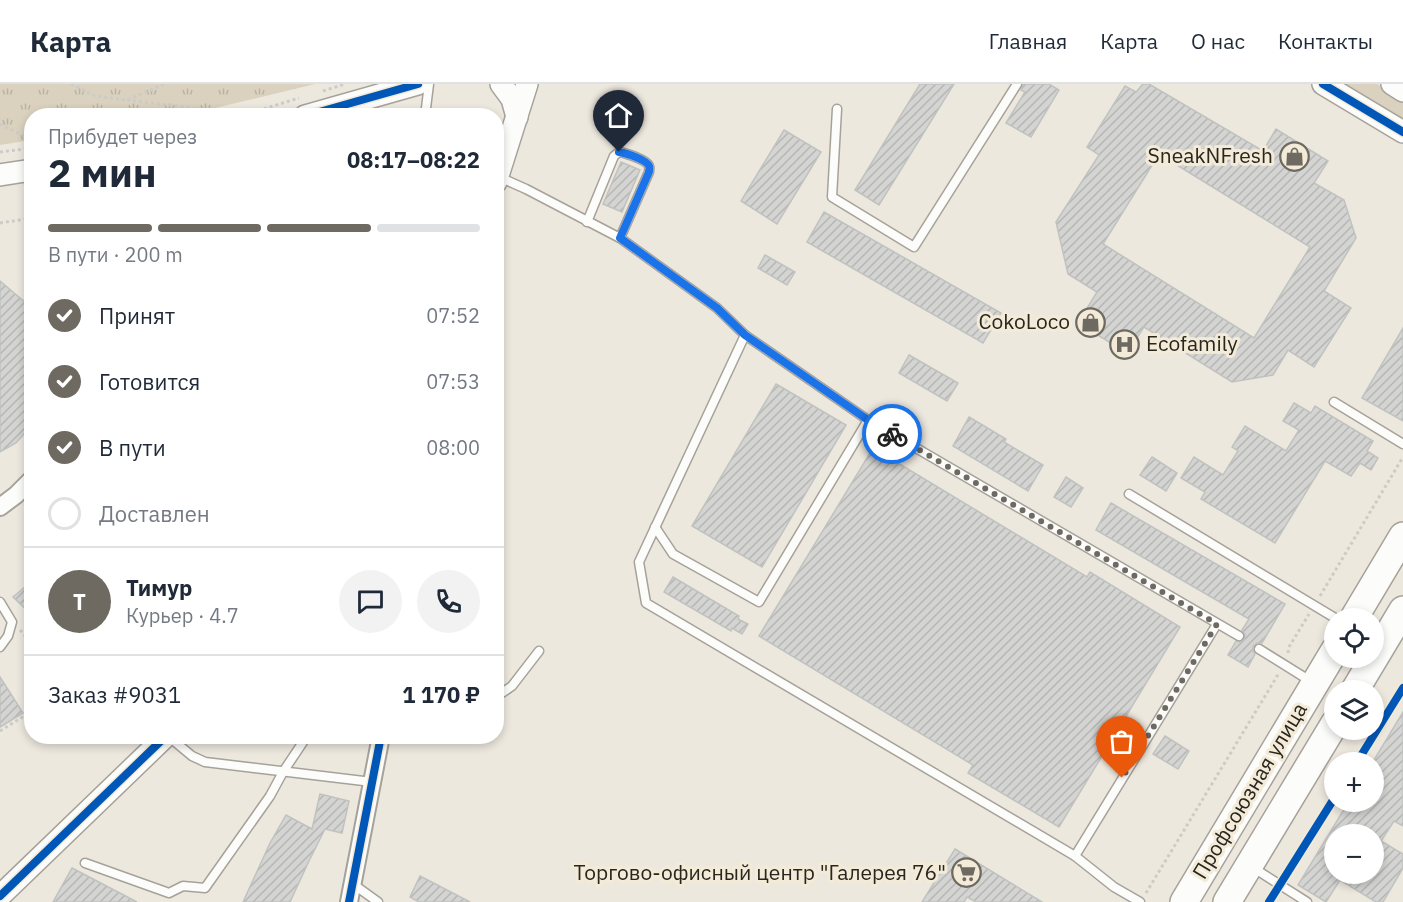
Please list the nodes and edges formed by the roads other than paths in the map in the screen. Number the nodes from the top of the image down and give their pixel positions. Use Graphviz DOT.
graph roads {
  1 [pos="418,84"];
  2 [pos="429,84"];
  3 [pos="501,84"];
  4 [pos="527,84"];
  5 [pos="1017,84"];
  6 [pos="1323,84"];
  7 [pos="1392,84"];
  8 [pos="1403,91"];
  9 [pos="349,108"];
  10 [pos="426,108"];
  11 [pos="837,109"];
  12 [pos="517,117"];
  13 [pos="1403,132"];
  14 [pos="504,158"];
  15 [pos="24,171"];
  16 [pos="0,175"];
  17 [pos="504,182"];
  18 [pos="587,222"];
  19 [pos="620,238"];
  20 [pos="745,335"];
  21 [pos="1334,402"];
  22 [pos="868,420"];
  23 [pos="1402,442"];
  24 [pos="24,486"];
  25 [pos="1129,494"];
  26 [pos="0,507"];
  27 [pos="655,527"];
  28 [pos="1403,536"];
  29 [pos="0,602"];
  30 [pos="1360,608"];
  31 [pos="1403,610"];
  32 [pos="1324,612"];
  33 [pos="1217,624"];
  34 [pos="1239,636"];
  35 [pos="0,646"];
  36 [pos="1259,649"];
  37 [pos="538,651"];
  38 [pos="1324,668"];
  39 [pos="1361,680"];
  40 [pos="1315,684"];
  41 [pos="504,692"];
  42 [pos="1325,740"];
  43 [pos="159,744"];
  44 [pos="177,744"];
  45 [pos="302,744"];
  46 [pos="379,744"];
  47 [pos="283,772"];
  48 [pos="372,782"];
  49 [pos="1075,856"];
  50 [pos="85,862"];
  51 [pos="1249,866"];
  52 [pos="353,885"];
  53 [pos="0,896"];
  54 [pos="349,902"];
  55 [pos="378,902"];
  56 [pos="1140,902"];
  57 [pos="1184,902"];
  58 [pos="1227,902"];
  59 [pos="1307,902"];
  1 -- 9 [label="street"];
  2 -- 10 [label="lane"];
  3 -- 12 [label="street"];
  4 -- 12 [label="street"];
  5 -- 11 [label="lane"];
  6 -- 13 [label="street"];
  7 -- 8 [label="street"];
  12 -- 14 [label="street"];
  15 -- 16 [label="street"];
  17 -- 18 [label="lane"];
  18 -- 19 [label="lane"];
  18 -- 19 [label="lane"];
  19 -- 20 [label="lane"];
  20 -- 22 [label="lane"];
  20 -- 27 [label="lane"];
  21 -- 23 [label="lane"];
  22 -- 27 [label="lane"];
  22 -- 33 [label="lane"];
  24 -- 26 [label="street"];
  25 -- 32 [label="lane"];
  27 -- 49 [label="lane"];
  28 -- 30 [label="main road"];
  29 -- 35 [label="lane"];
  31 -- 39 [label="main road"];
  33 -- 34 [label="lane"];
  33 -- 49 [label="lane"];
  36 -- 40 [label="lane"];
  37 -- 41 [label="lane"];
  38 -- 40 [label="main road, Профсоюзная улица"];
  40 -- 57 [label="main road, Профсоюзная улица"];
  42 -- 51 [label="main road, Профсоюзная улица"];
  43 -- 53 [label="street"];
  44 -- 47 [label="lane"];
  45 -- 47 [label="lane"];
  46 -- 48 [label="street"];
  47 -- 48 [label="lane"];
  47 -- 50 [label="lane"];
  48 -- 52 [label="street"];
  49 -- 56 [label="lane"];
  51 -- 58 [label="main road, Профсоюзная улица"];
  51 -- 59 [label="lane"];
  52 -- 54 [label="street"];
  52 -- 55 [label="lane"];
}
